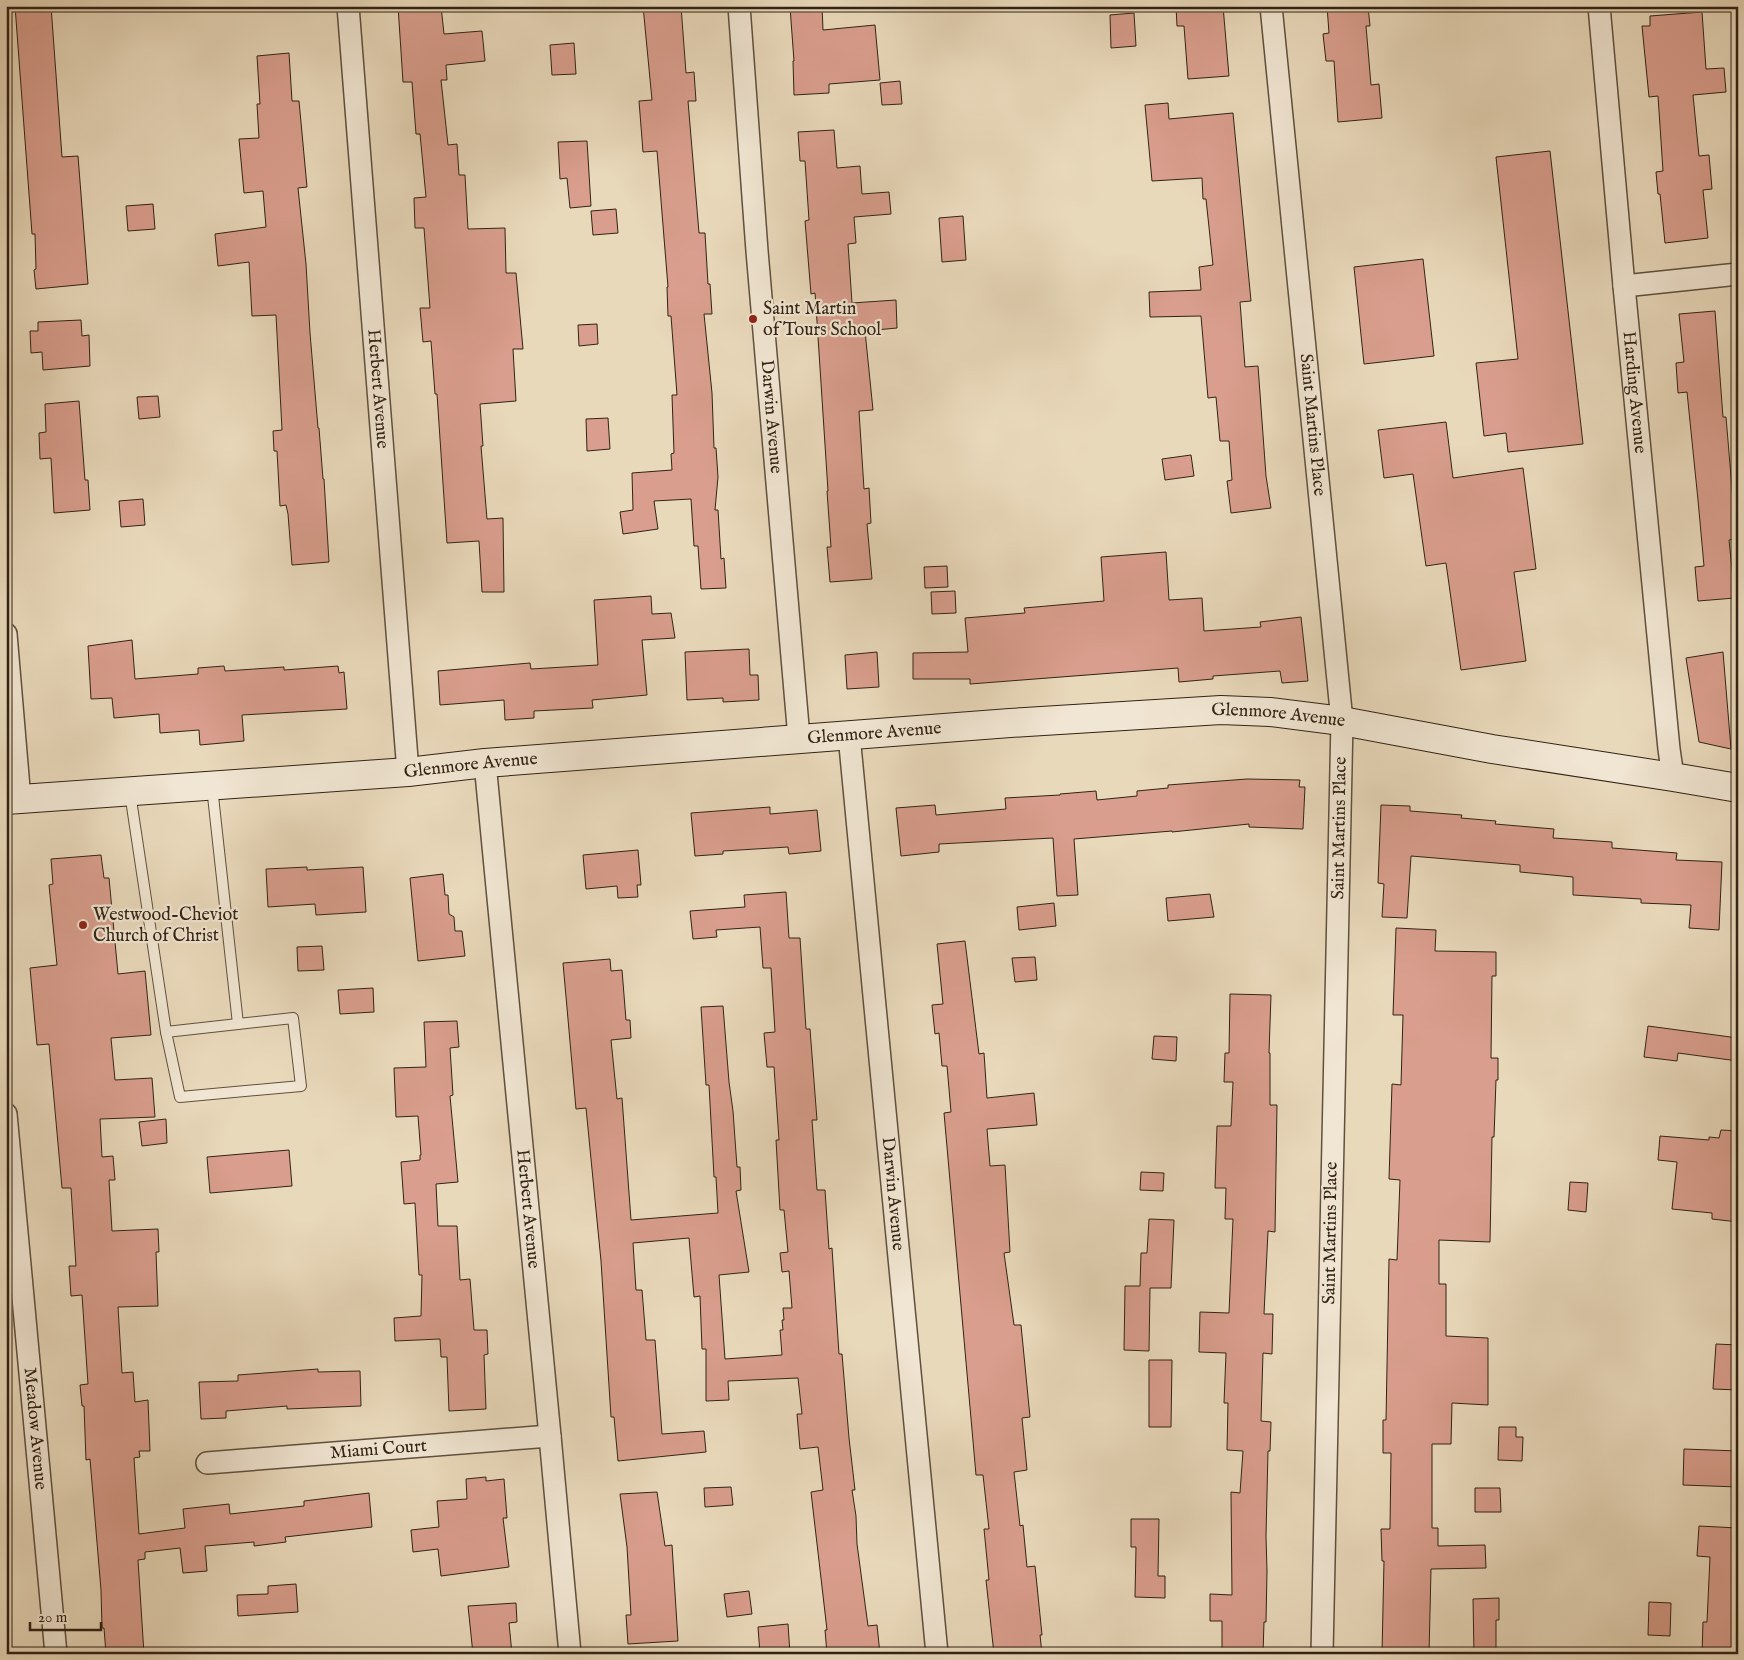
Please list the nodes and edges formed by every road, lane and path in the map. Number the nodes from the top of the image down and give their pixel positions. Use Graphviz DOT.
graph roads {
  1 [pos="348,6"];
  2 [pos="739,6"];
  3 [pos="1271,6"];
  4 [pos="1599,6"];
  5 [pos="1738,274"];
  6 [pos="1624,286"];
  7 [pos="6,634"];
  8 [pos="1342,721"];
  9 [pos="849,735"];
  10 [pos="800,738"];
  11 [pos="485,763"];
  12 [pos="408,772"];
  13 [pos="1673,776"];
  14 [pos="212,786"];
  15 [pos="1738,788"];
  16 [pos="130,792"];
  17 [pos="13,800"];
  18 [pos="238,1024"];
  19 [pos="166,1032"];
  20 [pos="6,1114"];
  21 [pos="550,1436"];
  22 [pos="206,1463"];
  23 [pos="56,1654"];
  24 [pos="570,1654"];
  25 [pos="937,1654"];
  26 [pos="1322,1654"];
  1 -- 12 [label="street, Herbert Avenue"];
  2 -- 10 [label="street, Darwin Avenue"];
  3 -- 8 [label="street, Saint Martins Place"];
  4 -- 6 [label="street, Harding Avenue"];
  5 -- 6 [label="street"];
  6 -- 13 [label="street, Harding Avenue"];
  7 -- 17 [label="street"];
  8 -- 9 [label="street, Glenmore Avenue"];
  8 -- 13 [label="street, Glenmore Avenue"];
  8 -- 26 [label="street, Saint Martins Place"];
  9 -- 10 [label="street, Glenmore Avenue"];
  9 -- 25 [label="street, Darwin Avenue"];
  10 -- 11 [label="street, Glenmore Avenue"];
  11 -- 12 [label="street, Glenmore Avenue"];
  11 -- 21 [label="street, Herbert Avenue"];
  12 -- 14 [label="street, Glenmore Avenue"];
  13 -- 15 [label="street, Glenmore Avenue"];
  14 -- 16 [label="street, Glenmore Avenue"];
  14 -- 18 [label="lane"];
  16 -- 17 [label="street, Glenmore Avenue"];
  16 -- 19 [label="lane"];
  18 -- 19 [label="lane"];
  18 -- 19 [label="lane"];
  20 -- 23 [label="street, Meadow Avenue"];
  21 -- 22 [label="street, Miami Court"];
  21 -- 24 [label="street, Herbert Avenue"];
}
